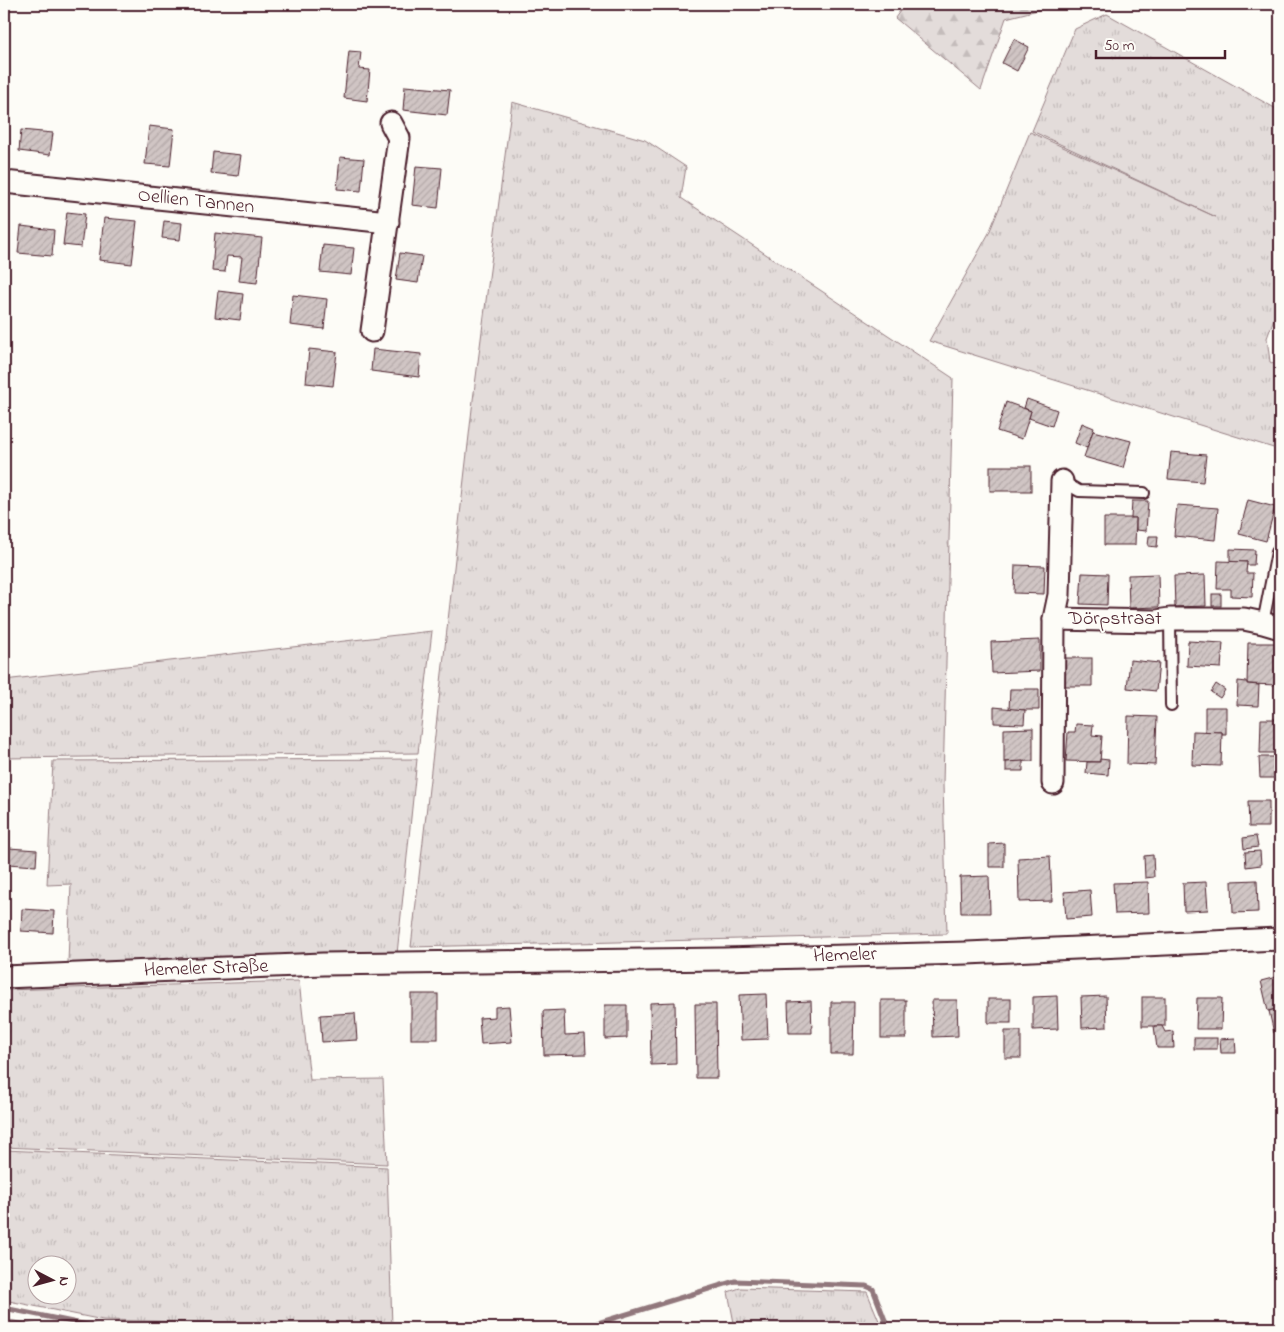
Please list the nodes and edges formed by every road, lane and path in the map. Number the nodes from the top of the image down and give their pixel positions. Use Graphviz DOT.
graph roads {
  1 [pos="391,123"];
  2 [pos="4,182"];
  3 [pos="388,222"];
  4 [pos="372,330"];
  5 [pos="1062,482"];
  6 [pos="1144,492"];
  7 [pos="1277,552"];
  8 [pos="1054,619"];
  9 [pos="1170,620"];
  10 [pos="1272,626"];
  11 [pos="1171,706"];
  12 [pos="1053,783"];
  13 [pos="1280,939"];
  14 [pos="409,963"];
  15 [pos="4,977"];
  1 -- 3 [label="street"];
  2 -- 3 [label="street, Oellien Tannen"];
  3 -- 4 [label="street"];
  5 -- 6 [label="lane"];
  5 -- 8 [label="street"];
  7 -- 10 [label="lane"];
  8 -- 9 [label="street, Dörpstraat"];
  8 -- 12 [label="street, Dörpstraat"];
  9 -- 10 [label="street, Dörpstraat"];
  9 -- 11 [label="lane"];
  13 -- 14 [label="street, Hemeler"];
  14 -- 15 [label="street, Hemeler Straße"];
}
